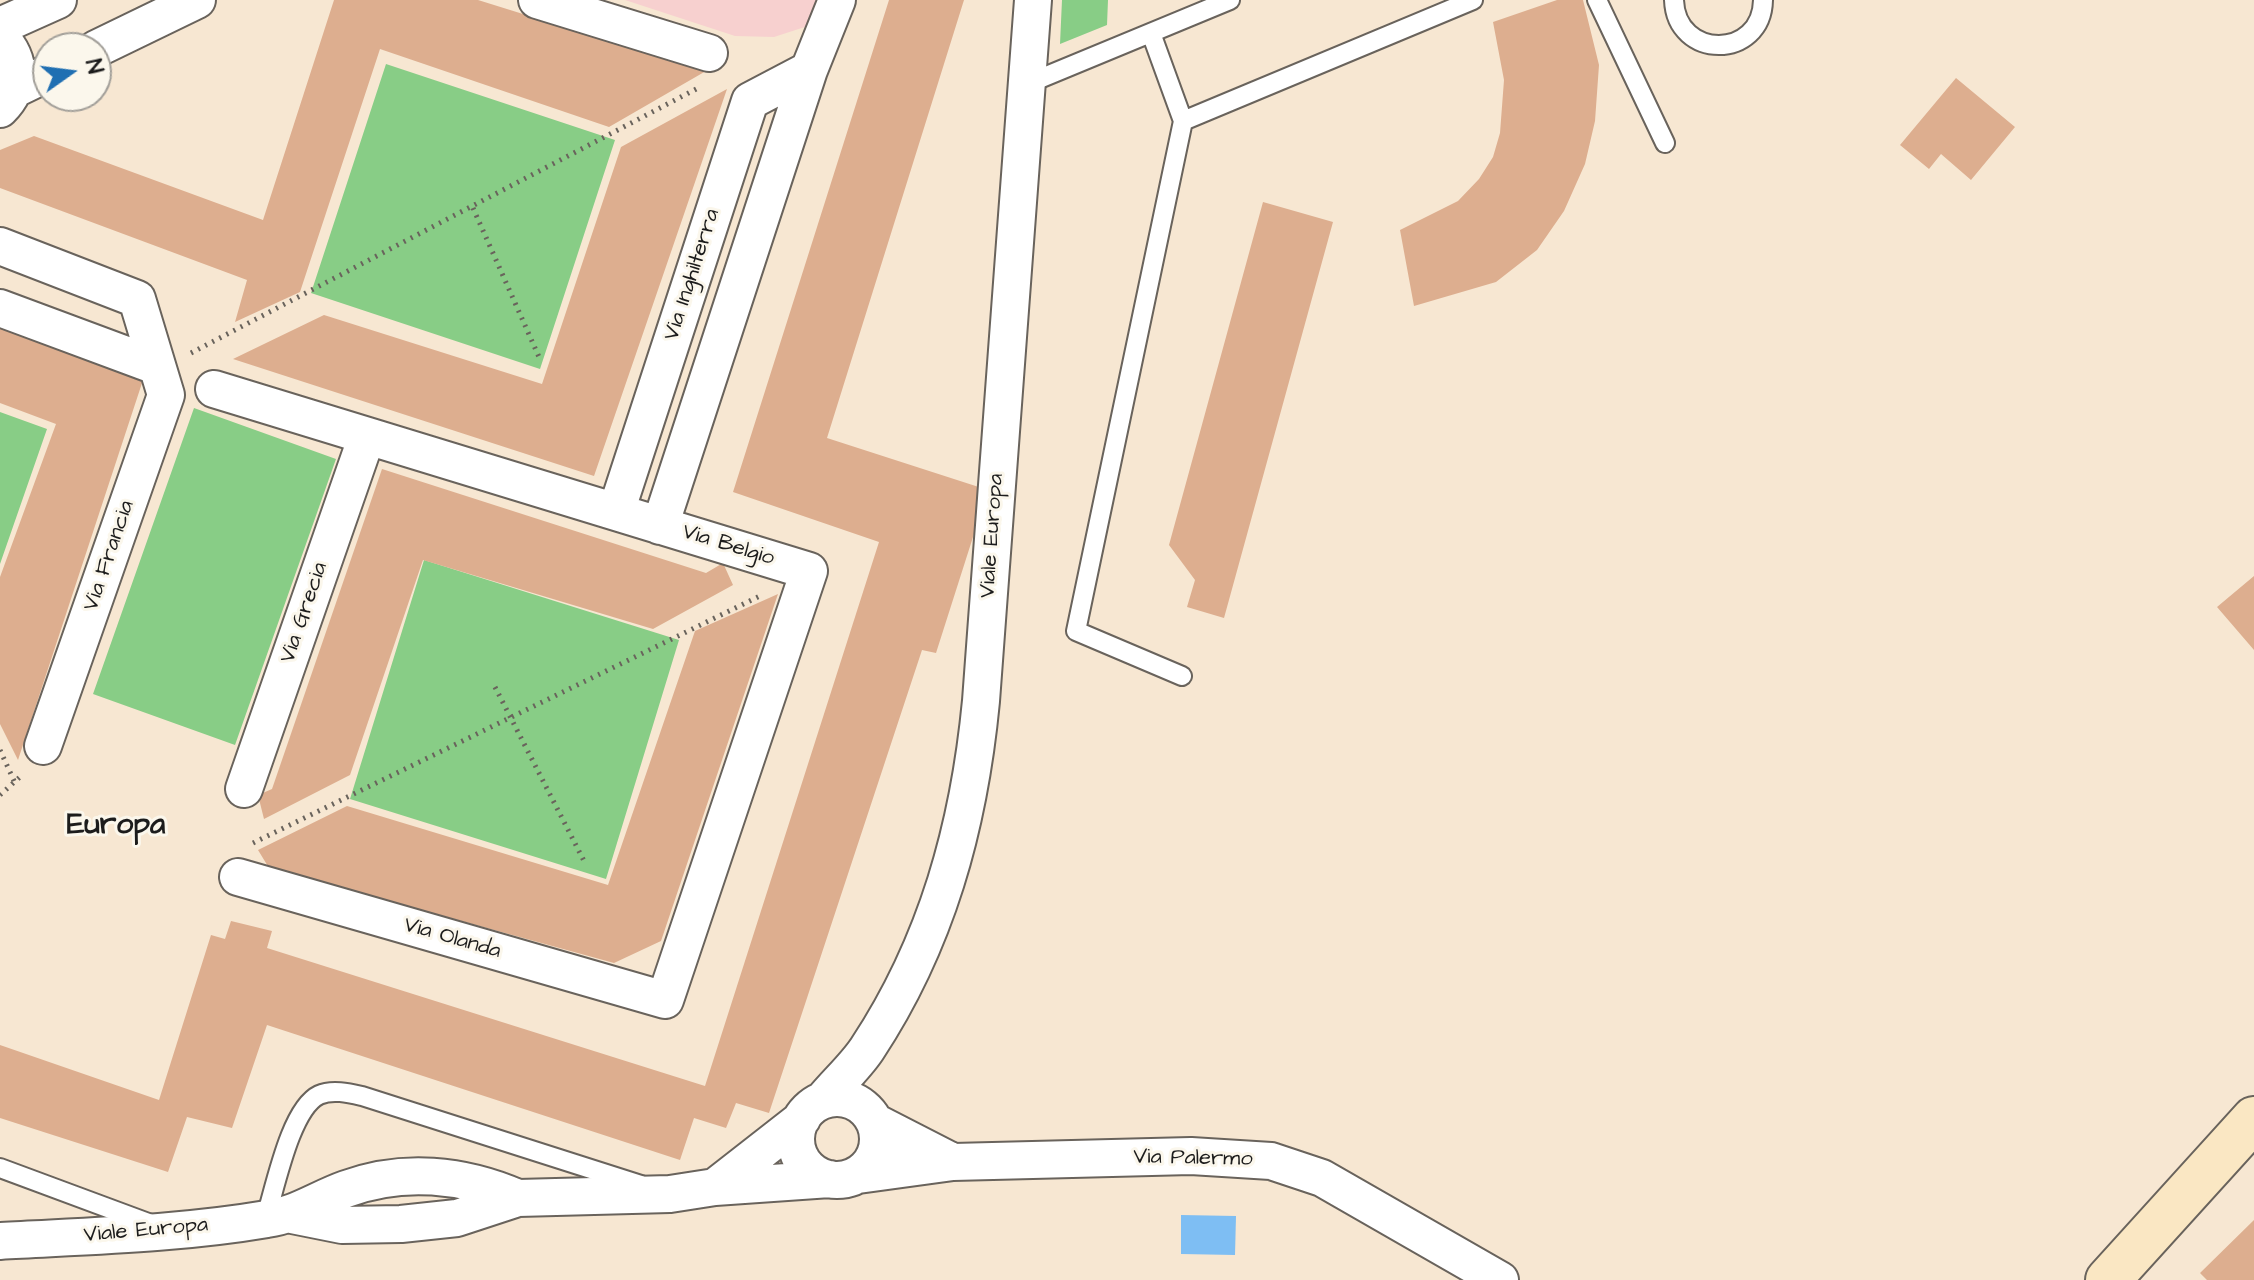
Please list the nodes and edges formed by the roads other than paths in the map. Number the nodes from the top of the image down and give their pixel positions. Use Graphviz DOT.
graph roads {
  1 [pos="58,0"];
  2 [pos="197,0"];
  3 [pos="537,0"];
  4 [pos="837,0"];
  5 [pos="1033,0"];
  6 [pos="1230,0"];
  7 [pos="1473,0"];
  8 [pos="1597,0"];
  9 [pos="1674,0"];
  10 [pos="1763,0"];
  11 [pos="0,26"];
  12 [pos="1151,33"];
  13 [pos="0,37"];
  14 [pos="112,41"];
  15 [pos="706,69"];
  16 [pos="809,70"];
  17 [pos="32,83"];
  18 [pos="1027,84"];
  19 [pos="8,99"];
  20 [pos="1183,121"];
  21 [pos="1665,143"];
  22 [pos="0,246"];
  23 [pos="0,308"];
  24 [pos="156,366"];
  25 [pos="214,389"];
  26 [pos="367,436"];
  27 [pos="616,512"];
  28 [pos="660,526"];
  29 [pos="1182,676"];
  30 [pos="43,746"];
  31 [pos="244,789"];
  32 [pos="238,877"];
  33 [pos="665,1000"];
  34 [pos="866,1051"];
  35 [pos="812,1109"];
  36 [pos="871,1116"];
  37 [pos="2254,1119"];
  38 [pos="953,1162"];
  39 [pos="0,1168"];
  40 [pos="844,1177"];
  41 [pos="715,1187"];
  42 [pos="670,1194"];
  43 [pos="279,1217"];
  44 [pos="170,1231"];
  45 [pos="0,1241"];
  46 [pos="1500,1280"];
  47 [pos="2108,1280"];
  1 -- 11 [label="street"];
  2 -- 14 [label="street"];
  3 -- 15 [label="street"];
  4 -- 16 [label="street"];
  5 -- 18 [label="street, Viale Europa"];
  6 -- 12 [label="lane"];
  7 -- 20 [label="lane"];
  8 -- 21 [label="lane"];
  9 -- 10 [label="lane"];
  12 -- 18 [label="lane"];
  12 -- 20 [label="lane"];
  13 -- 19 [label="street"];
  16 -- 27 [label="street, Via Inghilterra"];
  16 -- 28 [label="street"];
  17 -- 19 [label="street"];
  18 -- 34 [label="street, Viale Europa"];
  20 -- 29 [label="lane"];
  22 -- 24 [label="street, Via Francia"];
  23 -- 24 [label="street"];
  24 -- 30 [label="street, Via Francia"];
  25 -- 26 [label="street, Via Belgio"];
  26 -- 27 [label="street, Via Belgio"];
  26 -- 31 [label="street, Via Grecia"];
  27 -- 28 [label="street, Via Belgio"];
  28 -- 33 [label="street, Via Belgio"];
  32 -- 33 [label="street, Via Olanda"];
  34 -- 35 [label="street, Viale Europa"];
  34 -- 36 [label="street, Viale Europa"];
  35 -- 36 [label="street"];
  35 -- 40 [label="street"];
  35 -- 41 [label="street, Viale Europa"];
  36 -- 38 [label="street, Via Palermo"];
  36 -- 40 [label="street"];
  37 -- 47 [label="street"];
  38 -- 40 [label="street, Via Palermo"];
  38 -- 46 [label="street, Via Palermo"];
  39 -- 44 [label="lane"];
  40 -- 41 [label="street, Viale Europa"];
  41 -- 42 [label="street, Viale Europa"];
  42 -- 43 [label="street, Viale Europa"];
  42 -- 43 [label="lane"];
  43 -- 44 [label="street, Viale Europa"];
  44 -- 45 [label="street, Viale Europa"];
}
